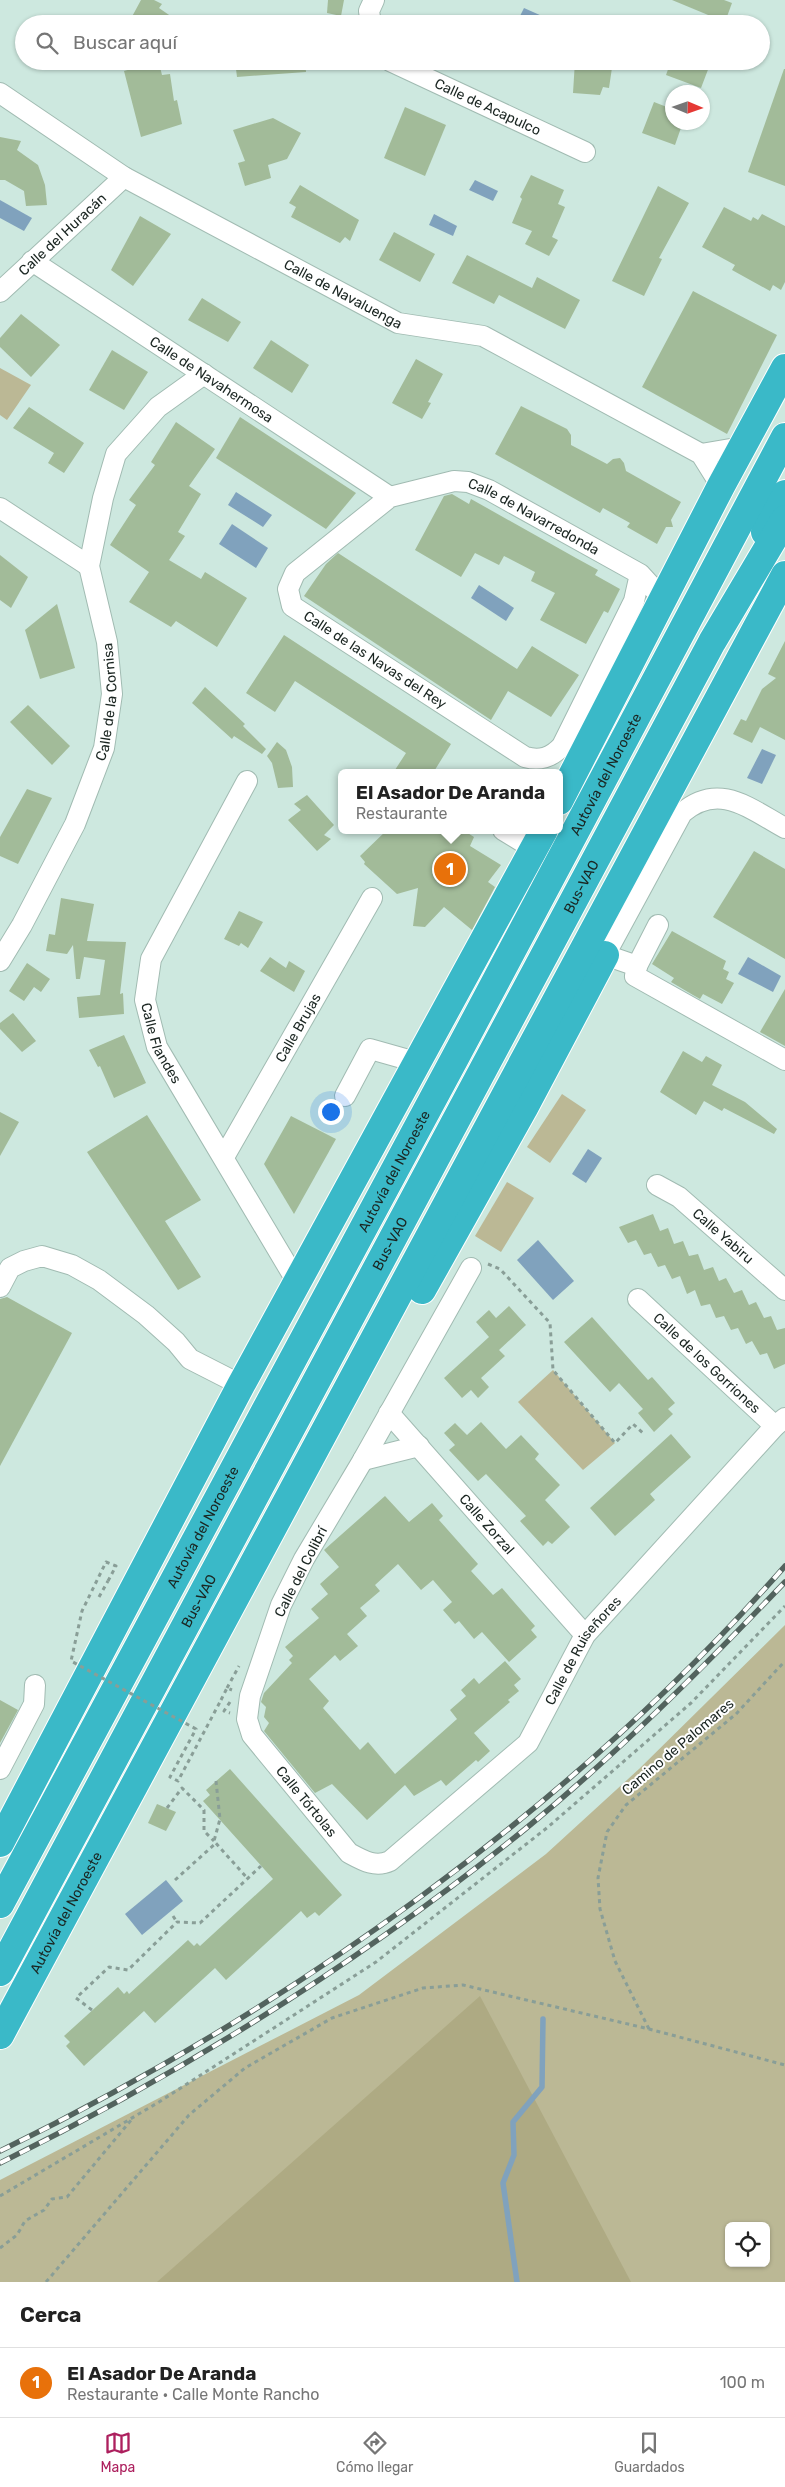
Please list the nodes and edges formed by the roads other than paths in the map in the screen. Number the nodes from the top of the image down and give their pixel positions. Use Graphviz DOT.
graph roads {
  1 [pos="374,0"];
  2 [pos="370,15"];
  3 [pos="409,70"];
  4 [pos="0,93"];
  5 [pos="585,152"];
  6 [pos="124,177"];
  7 [pos="32,261"];
  8 [pos="0,292"];
  9 [pos="785,368"];
  10 [pos="204,374"];
  11 [pos="785,437"];
  12 [pos="742,447"];
  13 [pos="701,454"];
  14 [pos="720,486"];
  15 [pos="785,494"];
  16 [pos="390,497"];
  17 [pos="0,508"];
  18 [pos="785,518"];
  19 [pos="89,566"];
  20 [pos="640,574"];
  21 [pos="785,575"];
  22 [pos="662,598"];
  23 [pos="712,642"];
  24 [pos="247,781"];
  25 [pos="563,793"];
  26 [pos="785,828"];
  27 [pos="517,834"];
  28 [pos="539,840"];
  29 [pos="372,898"];
  30 [pos="658,925"];
  31 [pos="606,955"];
  32 [pos="0,961"];
  33 [pos="637,966"];
  34 [pos="785,1060"];
  35 [pos="416,1062"];
  36 [pos="344,1096"];
  37 [pos="224,1157"];
  38 [pos="657,1186"];
  39 [pos="275,1242"];
  40 [pos="317,1246"];
  41 [pos="471,1268"];
  42 [pos="297,1282"];
  43 [pos="0,1286"];
  44 [pos="785,1290"];
  45 [pos="638,1299"];
  46 [pos="242,1385"];
  47 [pos="389,1413"];
  48 [pos="780,1422"];
  49 [pos="419,1446"];
  50 [pos="363,1460"];
  51 [pos="271,1532"];
  52 [pos="585,1635"];
  53 [pos="35,1685"];
  54 [pos="66,1718"];
  55 [pos="247,1719"];
  56 [pos="0,1769"];
  57 [pos="0,1831"];
  58 [pos="0,1843"];
  59 [pos="383,1864"];
  60 [pos="0,1904"];
  61 [pos="0,1972"];
  62 [pos="0,2035"];
  1 -- 2 [label="street"];
  3 -- 5 [label="street, Calle de Acapulco"];
  4 -- 6 [label="street, Calle de Navaluenga"];
  6 -- 7 [label="street, Calle del Huracán"];
  6 -- 13 [label="street, Calle de Navaluenga"];
  7 -- 8 [label="street, Calle del Huracán"];
  7 -- 10 [label="street, Calle de Navahermosa"];
  9 -- 12 [label="highway"];
  10 -- 16 [label="street, Calle de Navahermosa"];
  10 -- 19 [label="street, Calle de la Cornisa"];
  11 -- 60 [label="highway, Autovía del Noroeste"];
  12 -- 13 [label="street"];
  12 -- 14 [label="highway"];
  13 -- 14 [label="street"];
  14 -- 22 [label="highway"];
  15 -- 23 [label="highway"];
  16 -- 20 [label="street, Calle de Navarredonda"];
  16 -- 20 [label="street, Calle de las Navas del Rey"];
  17 -- 19 [label="street"];
  18 -- 23 [label="highway, Bus-VAO"];
  19 -- 32 [label="street, Calle de la Cornisa"];
  20 -- 22 [label="street, Calle de Navarredonda"];
  21 -- 51 [label="highway, Autovía del Noroeste"];
  22 -- 25 [label="highway"];
  23 -- 61 [label="highway, Bus-VAO"];
  24 -- 37 [label="street, Calle Flandes"];
  26 -- 31 [label="street"];
  27 -- 28 [label="street"];
  28 -- 35 [label="highway"];
  29 -- 37 [label="street, Calle Brujas"];
  30 -- 33 [label="street"];
  31 -- 33 [label="street"];
  31 -- 51 [label="highway"];
  33 -- 34 [label="street"];
  35 -- 36 [label="street"];
  35 -- 40 [label="highway"];
  37 -- 39 [label="street, Calle Flandes"];
  38 -- 44 [label="street, Calle Yabiru"];
  39 -- 40 [label="street"];
  39 -- 42 [label="street, Calle Flandes"];
  40 -- 42 [label="highway"];
  41 -- 47 [label="street, Calle del Colibrí"];
  42 -- 46 [label="highway"];
  43 -- 46 [label="street"];
  45 -- 48 [label="street, Calle de los Gorriones"];
  46 -- 54 [label="highway"];
  47 -- 49 [label="street, Calle Zorzal"];
  47 -- 50 [label="street, Calle del Colibrí"];
  48 -- 52 [label="street, Calle de Ruiseñores"];
  49 -- 50 [label="street"];
  49 -- 52 [label="street, Calle Zorzal"];
  50 -- 55 [label="street, Calle del Colibrí"];
  51 -- 62 [label="highway, Autovía del Noroeste"];
  52 -- 59 [label="street, Calle de Ruiseñores"];
  53 -- 56 [label="street"];
  54 -- 57 [label="street"];
  54 -- 58 [label="highway"];
  55 -- 59 [label="street, Calle Tórtolas"];
}
